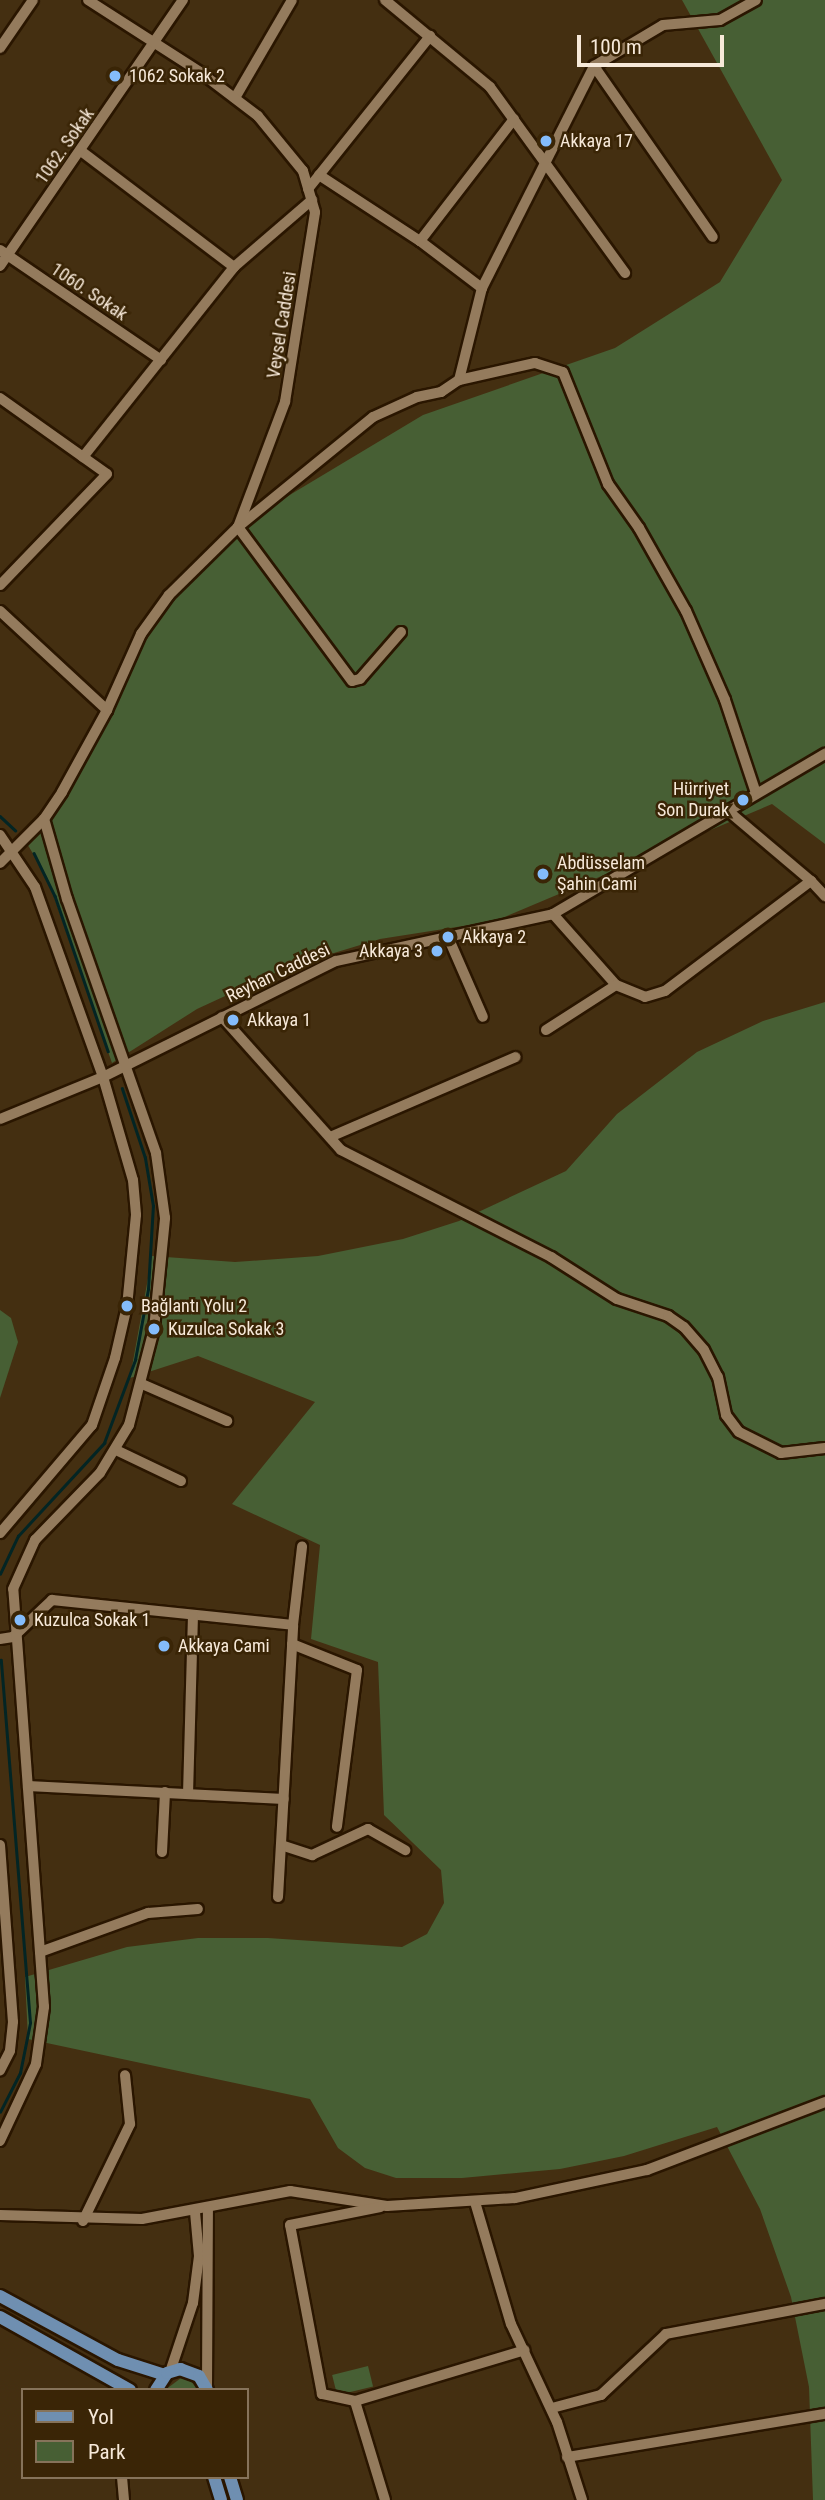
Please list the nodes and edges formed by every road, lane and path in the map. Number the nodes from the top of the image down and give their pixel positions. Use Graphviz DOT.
graph roads {
  1 [pos="33,0"];
  2 [pos="88,0"];
  3 [pos="183,0"];
  4 [pos="292,0"];
  5 [pos="385,0"];
  6 [pos="756,0"];
  7 [pos="430,36"];
  8 [pos="154,43"];
  9 [pos="0,48"];
  10 [pos="594,66"];
  11 [pos="234,98"];
  12 [pos="514,119"];
  13 [pos="81,151"];
  14 [pos="547,163"];
  15 [pos="319,175"];
  16 [pos="308,189"];
  17 [pos="312,200"];
  18 [pos="713,237"];
  19 [pos="420,241"];
  20 [pos="4,253"];
  21 [pos="0,266"];
  22 [pos="234,267"];
  23 [pos="625,273"];
  24 [pos="482,288"];
  25 [pos="160,360"];
  26 [pos="459,380"];
  27 [pos="1,400"];
  28 [pos="83,457"];
  29 [pos="238,527"];
  30 [pos="0,585"];
  31 [pos="0,611"];
  32 [pos="401,632"];
  33 [pos="107,710"];
  34 [pos="825,754"];
  35 [pos="756,793"];
  36 [pos="727,810"];
  37 [pos="44,819"];
  38 [pos="0,835"];
  39 [pos="13,849"];
  40 [pos="0,863"];
  41 [pos="811,881"];
  42 [pos="825,896"];
  43 [pos="553,914"];
  44 [pos="448,937"];
  45 [pos="616,985"];
  46 [pos="222,1017"];
  47 [pos="484,1017"];
  48 [pos="546,1030"];
  49 [pos="516,1058"];
  50 [pos="127,1065"];
  51 [pos="103,1077"];
  52 [pos="0,1119"];
  53 [pos="330,1137"];
  54 [pos="142,1384"];
  55 [pos="227,1421"];
  56 [pos="825,1448"];
  57 [pos="116,1450"];
  58 [pos="181,1481"];
  59 [pos="0,1533"];
  60 [pos="302,1547"];
  61 [pos="193,1615"];
  62 [pos="293,1625"];
  63 [pos="13,1637"];
  64 [pos="0,1639"];
  65 [pos="292,1644"];
  66 [pos="28,1786"];
  67 [pos="165,1793"];
  68 [pos="188,1794"];
  69 [pos="284,1799"];
  70 [pos="337,1826"];
  71 [pos="0,1845"];
  72 [pos="281,1845"];
  73 [pos="405,1850"];
  74 [pos="162,1852"];
  75 [pos="278,1897"];
  76 [pos="198,1909"];
  77 [pos="40,1952"];
  78 [pos="0,2071"];
  79 [pos="125,2075"];
  80 [pos="825,2102"];
  81 [pos="0,2141"];
  82 [pos="475,2202"];
  83 [pos="387,2206"];
  84 [pos="208,2209"];
  85 [pos="195,2212"];
  86 [pos="0,2216"];
  87 [pos="83,2221"];
  88 [pos="0,2295"];
  89 [pos="825,2304"];
  90 [pos="0,2317"];
  91 [pos="525,2350"];
  92 [pos="167,2374"];
  93 [pos="118,2386"];
  94 [pos="157,2388"];
  95 [pos="207,2388"];
  96 [pos="355,2401"];
  97 [pos="552,2408"];
  98 [pos="825,2414"];
  99 [pos="567,2457"];
  100 [pos="122,2479"];
  101 [pos="215,2479"];
  102 [pos="231,2479"];
  103 [pos="124,2500"];
  104 [pos="221,2500"];
  105 [pos="237,2500"];
  106 [pos="385,2500"];
  107 [pos="582,2500"];
  1 -- 9 [label="street"];
  2 -- 8 [label="street, Veysel Caddesi"];
  3 -- 8 [label="street, 1062. Sokak"];
  4 -- 11 [label="street"];
  5 -- 7 [label="street"];
  6 -- 10 [label="street"];
  7 -- 12 [label="street"];
  7 -- 15 [label="street"];
  8 -- 11 [label="street, Veysel Caddesi"];
  8 -- 13 [label="street, 1062. Sokak"];
  10 -- 14 [label="street"];
  10 -- 18 [label="street"];
  11 -- 16 [label="street, Veysel Caddesi"];
  12 -- 14 [label="street"];
  12 -- 19 [label="street"];
  13 -- 20 [label="street, 1062. Sokak"];
  13 -- 22 [label="street"];
  14 -- 23 [label="street"];
  14 -- 24 [label="street"];
  15 -- 16 [label="street"];
  15 -- 19 [label="street"];
  16 -- 17 [label="street, Veysel Caddesi"];
  17 -- 22 [label="street"];
  17 -- 29 [label="street, Veysel Caddesi"];
  19 -- 24 [label="street"];
  20 -- 21 [label="street, 1062. Sokak"];
  20 -- 25 [label="street, 1060. Sokak"];
  22 -- 25 [label="street"];
  24 -- 26 [label="street"];
  25 -- 28 [label="street"];
  26 -- 29 [label="street"];
  26 -- 35 [label="street"];
  27 -- 28 [label="street"];
  28 -- 30 [label="street"];
  29 -- 32 [label="street"];
  29 -- 33 [label="street, Veysel Caddesi"];
  31 -- 33 [label="street"];
  33 -- 37 [label="street, Veysel Caddesi"];
  34 -- 35 [label="street, Reyhan Caddesi"];
  35 -- 36 [label="street, Reyhan Caddesi"];
  36 -- 41 [label="street"];
  36 -- 43 [label="street, Reyhan Caddesi"];
  37 -- 39 [label="street, Veysel Caddesi"];
  37 -- 50 [label="street"];
  38 -- 39 [label="street"];
  39 -- 40 [label="street, Veysel Caddesi"];
  39 -- 51 [label="street"];
  41 -- 42 [label="street"];
  41 -- 45 [label="street"];
  43 -- 44 [label="street, Reyhan Caddesi"];
  43 -- 45 [label="street"];
  44 -- 46 [label="street, Reyhan Caddesi"];
  44 -- 47 [label="street"];
  45 -- 48 [label="street"];
  46 -- 50 [label="street, Reyhan Caddesi"];
  46 -- 53 [label="street"];
  49 -- 53 [label="street"];
  50 -- 51 [label="street, Reyhan Caddesi"];
  50 -- 54 [label="street"];
  51 -- 52 [label="street, Reyhan Caddesi"];
  51 -- 59 [label="street"];
  53 -- 56 [label="street"];
  54 -- 55 [label="street"];
  54 -- 57 [label="street"];
  57 -- 58 [label="street"];
  57 -- 63 [label="street"];
  60 -- 62 [label="street"];
  61 -- 62 [label="street"];
  61 -- 63 [label="street"];
  61 -- 68 [label="street"];
  62 -- 65 [label="street"];
  63 -- 64 [label="street"];
  63 -- 66 [label="street"];
  65 -- 69 [label="street"];
  65 -- 70 [label="street"];
  66 -- 67 [label="street"];
  66 -- 77 [label="street"];
  67 -- 68 [label="street"];
  67 -- 74 [label="street"];
  68 -- 69 [label="street"];
  69 -- 72 [label="street"];
  71 -- 78 [label="street"];
  72 -- 73 [label="street"];
  72 -- 75 [label="street"];
  76 -- 77 [label="street"];
  77 -- 81 [label="street"];
  79 -- 87 [label="street"];
  80 -- 82 [label="street"];
  82 -- 83 [label="street"];
  82 -- 91 [label="street"];
  83 -- 84 [label="street"];
  83 -- 96 [label="street"];
  84 -- 85 [label="street"];
  84 -- 95 [label="street"];
  85 -- 87 [label="street"];
  85 -- 92 [label="street"];
  86 -- 87 [label="street"];
  88 -- 92 [label="main road"];
  89 -- 97 [label="street"];
  90 -- 93 [label="main road"];
  91 -- 96 [label="street"];
  91 -- 97 [label="street"];
  92 -- 94 [label="main road"];
  92 -- 95 [label="main road"];
  96 -- 106 [label="street"];
  97 -- 99 [label="street"];
  98 -- 99 [label="street"];
  99 -- 107 [label="street"];
  100 -- 103 [label="street"];
  101 -- 104 [label="main road"];
  102 -- 105 [label="main road"];
}
